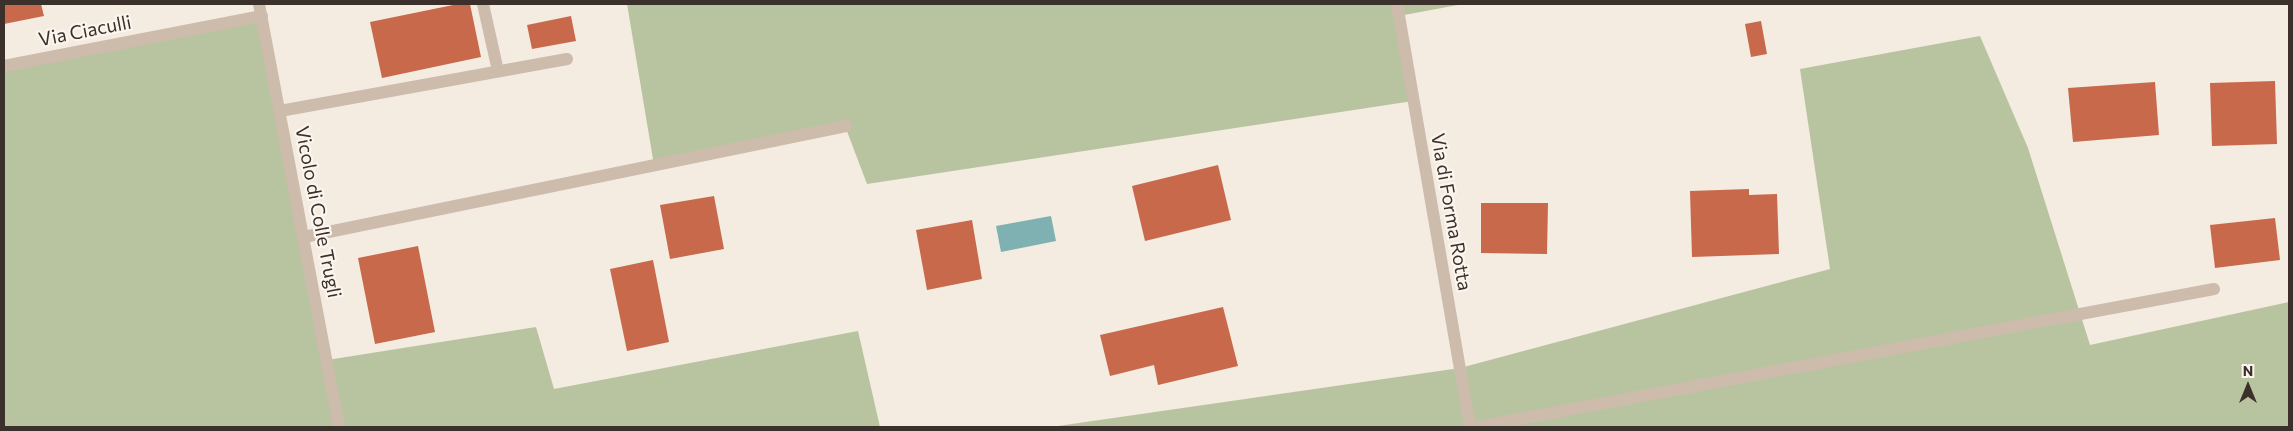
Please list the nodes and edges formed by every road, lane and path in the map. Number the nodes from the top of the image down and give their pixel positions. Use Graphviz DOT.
graph roads {
  1 [pos="483,4"];
  2 [pos="1397,4"];
  3 [pos="261,10"];
  4 [pos="567,59"];
  5 [pos="4,66"];
  6 [pos="498,71"];
  7 [pos="280,111"];
  8 [pos="846,126"];
  9 [pos="304,238"];
  10 [pos="2214,289"];
  11 [pos="339,427"];
  12 [pos="1470,427"];
  13 [pos="1477,427"];
  1 -- 6 [label="street"];
  2 -- 12 [label="street, Via di Forma Rotta"];
  3 -- 5 [label="street, Via Ciaculli"];
  3 -- 7 [label="street, Vicolo di Colle Trugli"];
  4 -- 6 [label="street"];
  6 -- 7 [label="street"];
  7 -- 9 [label="street, Vicolo di Colle Trugli"];
  8 -- 9 [label="street"];
  9 -- 11 [label="street, Vicolo di Colle Trugli"];
  10 -- 13 [label="street"];
}
